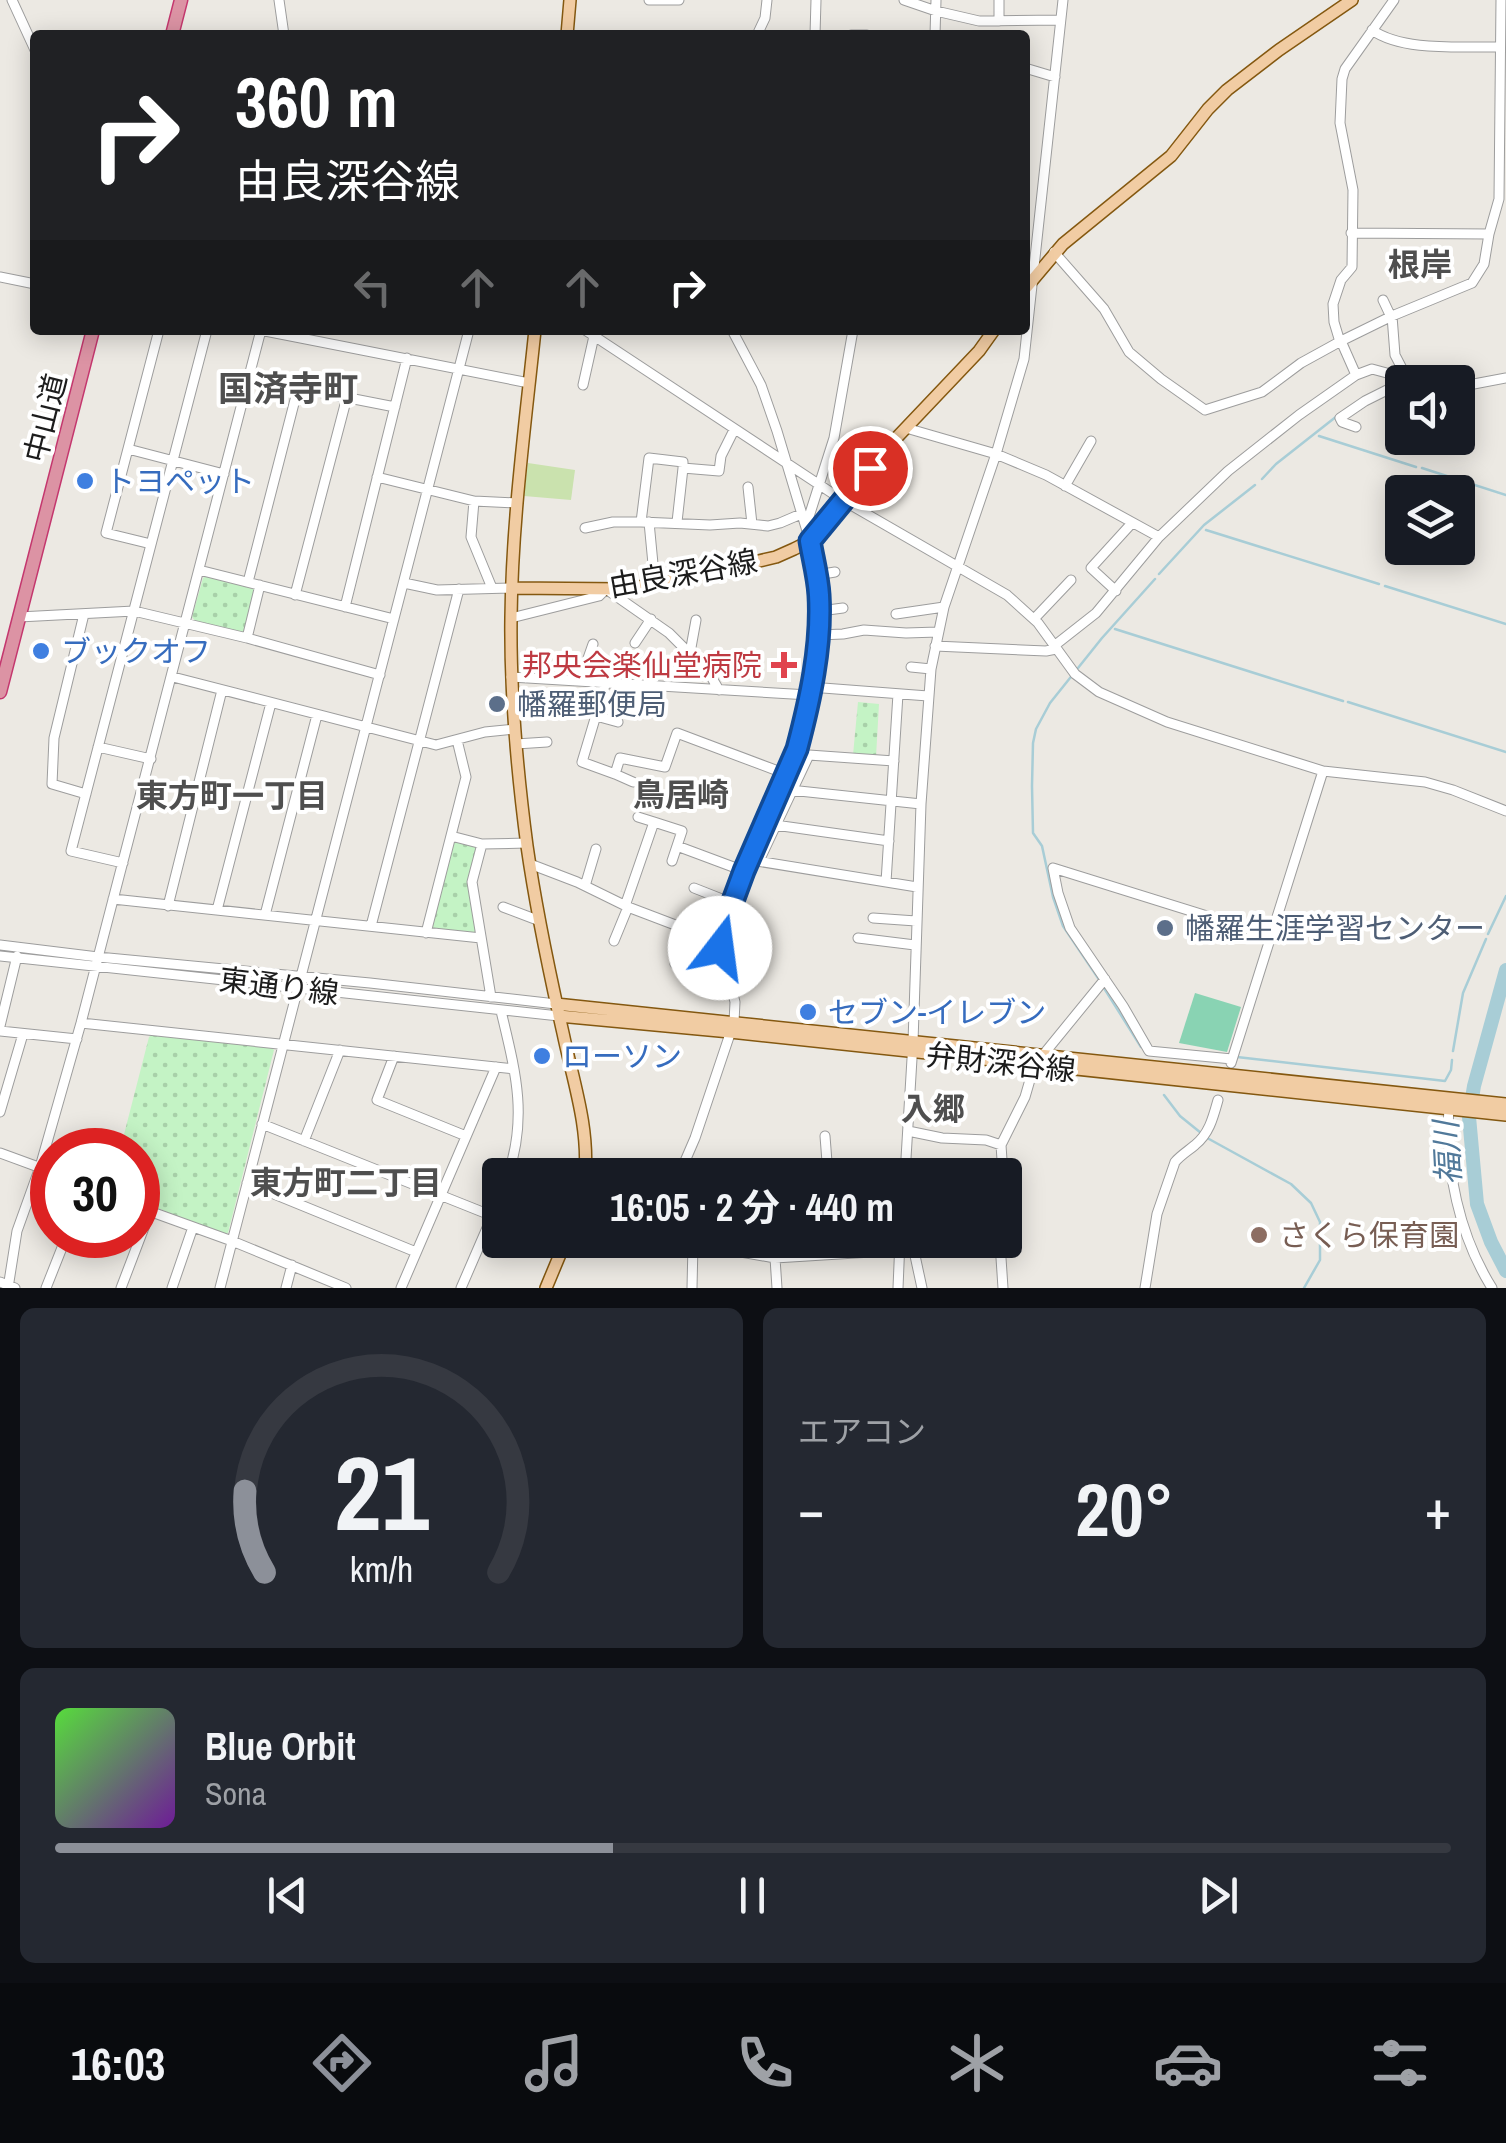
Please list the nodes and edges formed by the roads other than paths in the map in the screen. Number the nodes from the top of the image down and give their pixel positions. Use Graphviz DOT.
graph roads {
  1 [pos="12,0"];
  2 [pos="180,0"];
  3 [pos="279,0"];
  4 [pos="569,0"];
  5 [pos="649,0"];
  6 [pos="676,0"];
  7 [pos="767,0"];
  8 [pos="816,0"];
  9 [pos="904,0"];
  10 [pos="999,0"];
  11 [pos="1062,0"];
  12 [pos="1352,0"];
  13 [pos="1394,0"];
  14 [pos="1501,0"];
  15 [pos="936,6"];
  16 [pos="1060,20"];
  17 [pos="999,21"];
  18 [pos="173,30"];
  19 [pos="283,30"];
  20 [pos="567,30"];
  21 [pos="759,30"];
  22 [pos="815,30"];
  23 [pos="1372,30"];
  24 [pos="30,39"];
  25 [pos="1500,48"];
  26 [pos="1030,70"];
  27 [pos="1055,77"];
  28 [pos="1030,215"];
  29 [pos="1040,217"];
  30 [pos="1351,233"];
  31 [pos="1489,234"];
  32 [pos="1038,238"];
  33 [pos="1059,248"];
  34 [pos="0,277"];
  35 [pos="1034,278"];
  36 [pos="30,283"];
  37 [pos="1030,283"];
  38 [pos="1383,300"];
  39 [pos="1030,310"];
  40 [pos="1391,317"];
  41 [pos="92,335"];
  42 [pos="158,335"];
  43 [pos="206,335"];
  44 [pos="260,335"];
  45 [pos="288,335"];
  46 [pos="344,335"];
  47 [pos="468,335"];
  48 [pos="535,335"];
  49 [pos="590,335"];
  50 [pos="593,335"];
  51 [pos="735,335"];
  52 [pos="851,335"];
  53 [pos="990,335"];
  54 [pos="1027,335"];
  55 [pos="1340,342"];
  56 [pos="341,345"];
  57 [pos="407,358"];
  58 [pos="1402,365"];
  59 [pos="460,368"];
  60 [pos="1385,371"];
  61 [pos="1355,377"];
  62 [pos="249,378"];
  63 [pos="1506,378"];
  64 [pos="530,383"];
  65 [pos="1475,384"];
  66 [pos="583,385"];
  67 [pos="298,388"];
  68 [pos="1385,391"];
  69 [pos="347,397"];
  70 [pos="1365,400"];
  71 [pos="394,407"];
  72 [pos="1356,427"];
  73 [pos="906,428"];
  74 [pos="734,430"];
  75 [pos="1091,441"];
  76 [pos="128,449"];
  77 [pos="996,454"];
  78 [pos="172,461"];
  79 [pos="786,463"];
  80 [pos="683,468"];
  81 [pos="224,474"];
  82 [pos="377,477"];
  83 [pos="820,484"];
  84 [pos="1066,486"];
  85 [pos="748,487"];
  86 [pos="428,490"];
  87 [pos="474,500"];
  88 [pos="844,500"];
  89 [pos="517,503"];
  90 [pos="801,514"];
  91 [pos="645,522"];
  92 [pos="677,522"];
  93 [pos="1132,523"];
  94 [pos="752,524"];
  95 [pos="585,528"];
  96 [pos="808,535"];
  97 [pos="1159,537"];
  98 [pos="151,544"];
  99 [pos="957,566"];
  100 [pos="199,570"];
  101 [pos="836,572"];
  102 [pos="816,575"];
  103 [pos="1071,580"];
  104 [pos="248,582"];
  105 [pos="404,583"];
  106 [pos="655,584"];
  107 [pos="260,586"];
  108 [pos="492,588"];
  109 [pos="512,588"];
  110 [pos="606,588"];
  111 [pos="459,589"];
  112 [pos="1116,591"];
  113 [pos="295,594"];
  114 [pos="944,607"];
  115 [pos="345,608"];
  116 [pos="843,608"];
  117 [pos="134,611"];
  118 [pos="820,612"];
  119 [pos="84,614"];
  120 [pos="896,614"];
  121 [pos="20,618"];
  122 [pos="511,618"];
  123 [pos="394,619"];
  124 [pos="652,619"];
  125 [pos="696,620"];
  126 [pos="1034,620"];
  127 [pos="186,624"];
  128 [pos="938,632"];
  129 [pos="819,635"];
  130 [pos="248,638"];
  131 [pos="636,642"];
  132 [pos="593,644"];
  133 [pos="936,646"];
  134 [pos="1055,648"];
  135 [pos="690,653"];
  136 [pos="912,667"];
  137 [pos="932,669"];
  138 [pos="380,675"];
  139 [pos="511,677"];
  140 [pos="173,678"];
  141 [pos="580,680"];
  142 [pos="606,682"];
  143 [pos="222,690"];
  144 [pos="719,690"];
  145 [pos="810,691"];
  146 [pos="0,692"];
  147 [pos="898,694"];
  148 [pos="928,696"];
  149 [pos="271,703"];
  150 [pos="317,715"];
  151 [pos="596,716"];
  152 [pos="618,722"];
  153 [pos="366,728"];
  154 [pos="514,728"];
  155 [pos="457,740"];
  156 [pos="420,742"];
  157 [pos="548,742"];
  158 [pos="516,744"];
  159 [pos="98,747"];
  160 [pos="150,760"];
  161 [pos="894,761"];
  162 [pos="1324,770"];
  163 [pos="615,774"];
  164 [pos="786,774"];
  165 [pos="633,782"];
  166 [pos="786,790"];
  167 [pos="86,794"];
  168 [pos="892,802"];
  169 [pos="921,804"];
  170 [pos="1506,811"];
  171 [pos="638,817"];
  172 [pos="654,822"];
  173 [pos="775,825"];
  174 [pos="451,836"];
  175 [pos="889,841"];
  176 [pos="527,843"];
  177 [pos="482,844"];
  178 [pos="678,846"];
  179 [pos="596,849"];
  180 [pos="754,860"];
  181 [pos="672,862"];
  182 [pos="122,864"];
  183 [pos="530,864"];
  184 [pos="744,871"];
  185 [pos="886,882"];
  186 [pos="584,886"];
  187 [pos="917,887"];
  188 [pos="694,888"];
  189 [pos="113,900"];
  190 [pos="732,903"];
  191 [pos="168,906"];
  192 [pos="627,906"];
  193 [pos="503,907"];
  194 [pos="216,910"];
  195 [pos="265,915"];
  196 [pos="874,918"];
  197 [pos="316,920"];
  198 [pos="540,921"];
  199 [pos="916,921"];
  200 [pos="371,926"];
  201 [pos="689,930"];
  202 [pos="426,933"];
  203 [pos="1271,936"];
  204 [pos="481,938"];
  205 [pos="858,938"];
  206 [pos="614,942"];
  207 [pos="720,942"];
  208 [pos="0,944"];
  209 [pos="915,944"];
  210 [pos="18,952"];
  211 [pos="0,956"];
  212 [pos="96,961"];
  213 [pos="674,964"];
  214 [pos="302,977"];
  215 [pos="1105,979"];
  216 [pos="298,989"];
  217 [pos="491,997"];
  218 [pos="558,1010"];
  219 [pos="502,1011"];
  220 [pos="81,1023"];
  221 [pos="732,1027"];
  222 [pos="0,1029"];
  223 [pos="24,1034"];
  224 [pos="77,1039"];
  225 [pos="283,1044"];
  226 [pos="912,1047"];
  227 [pos="340,1050"];
  228 [pos="1042,1054"];
  229 [pos="394,1056"];
  230 [pos="1034,1066"];
  231 [pos="496,1067"];
  232 [pos="514,1069"];
  233 [pos="1218,1100"];
  234 [pos="1452,1106"];
  235 [pos="1504,1108"];
  236 [pos="0,1112"];
  237 [pos="262,1124"];
  238 [pos="51,1128"];
  239 [pos="908,1132"];
  240 [pos="466,1136"];
  241 [pos="825,1136"];
  242 [pos="304,1140"];
  243 [pos="1001,1145"];
  244 [pos="0,1153"];
  245 [pos="513,1158"];
  246 [pos="585,1158"];
  247 [pos="686,1158"];
  248 [pos="827,1158"];
  249 [pos="906,1158"];
  250 [pos="1002,1158"];
  251 [pos="30,1164"];
  252 [pos="247,1182"];
  253 [pos="30,1195"];
  254 [pos="441,1195"];
  255 [pos="482,1211"];
  256 [pos="160,1215"];
  257 [pos="193,1227"];
  258 [pos="232,1241"];
  259 [pos="482,1247"];
  260 [pos="416,1252"];
  261 [pos="58,1258"];
  262 [pos="132,1258"];
  263 [pos="556,1258"];
  264 [pos="693,1258"];
  265 [pos="775,1258"];
  266 [pos="899,1258"];
  267 [pos="916,1258"];
  268 [pos="1001,1258"];
  269 [pos="292,1266"];
  270 [pos="8,1286"];
  271 [pos="46,1288"];
  272 [pos="121,1288"];
  273 [pos="172,1288"];
  274 [pos="220,1288"];
  275 [pos="286,1288"];
  276 [pos="346,1288"];
  277 [pos="401,1288"];
  278 [pos="462,1288"];
  279 [pos="546,1288"];
  280 [pos="692,1288"];
  281 [pos="777,1288"];
  282 [pos="898,1288"];
  283 [pos="922,1288"];
  284 [pos="1003,1288"];
  285 [pos="1144,1288"];
  286 [pos="1492,1288"];
  1 -- 24 [label="street"];
  2 -- 18 [label="highway"];
  3 -- 19 [label="street"];
  4 -- 20 [label="main road"];
  5 -- 6 [label="street"];
  7 -- 21 [label="street"];
  8 -- 22 [label="street"];
  9 -- 15 [label="street"];
  10 -- 17 [label="street"];
  11 -- 16 [label="street"];
  12 -- 33 [label="main road"];
  13 -- 23 [label="street"];
  14 -- 25 [label="street"];
  15 -- 17 [label="street"];
  16 -- 17 [label="street"];
  16 -- 27 [label="street"];
  23 -- 25 [label="street"];
  23 -- 30 [label="street"];
  25 -- 31 [label="street"];
  26 -- 27 [label="street"];
  27 -- 29 [label="street"];
  28 -- 29 [label="street"];
  29 -- 32 [label="street"];
  30 -- 31 [label="street"];
  30 -- 55 [label="street"];
  31 -- 40 [label="street"];
  32 -- 33 [label="street"];
  32 -- 35 [label="street"];
  33 -- 35 [label="main road"];
  33 -- 55 [label="street"];
  34 -- 36 [label="street"];
  35 -- 37 [label="main road"];
  35 -- 39 [label="street"];
  38 -- 40 [label="street"];
  40 -- 55 [label="street"];
  40 -- 58 [label="street"];
  41 -- 121 [label="highway, 中山道"];
  42 -- 76 [label="street"];
  43 -- 78 [label="street"];
  44 -- 62 [label="street"];
  45 -- 56 [label="street"];
  46 -- 56 [label="street"];
  47 -- 59 [label="street"];
  48 -- 64 [label="main road"];
  49 -- 66 [label="street"];
  50 -- 74 [label="street"];
  51 -- 79 [label="street"];
  52 -- 83 [label="street"];
  53 -- 73 [label="main road, 由良深谷線"];
  54 -- 77 [label="street"];
  55 -- 61 [label="street"];
  56 -- 57 [label="street"];
  57 -- 59 [label="street"];
  57 -- 71 [label="street"];
  59 -- 64 [label="street"];
  59 -- 86 [label="street"];
  60 -- 61 [label="street"];
  61 -- 70 [label="street"];
  61 -- 97 [label="street"];
  62 -- 67 [label="street"];
  62 -- 81 [label="street"];
  63 -- 65 [label="street"];
  64 -- 89 [label="main road"];
  67 -- 69 [label="street"];
  67 -- 104 [label="street"];
  68 -- 70 [label="street"];
  69 -- 71 [label="street"];
  69 -- 113 [label="street"];
  70 -- 72 [label="street"];
  71 -- 82 [label="street"];
  73 -- 77 [label="street"];
  73 -- 88 [label="main road, 由良深谷線"];
  74 -- 79 [label="street"];
  74 -- 80 [label="street"];
  75 -- 84 [label="street"];
  76 -- 78 [label="street"];
  76 -- 98 [label="street"];
  77 -- 84 [label="street"];
  77 -- 99 [label="street"];
  78 -- 81 [label="street"];
  78 -- 98 [label="street"];
  79 -- 83 [label="street"];
  79 -- 90 [label="street"];
  80 -- 91 [label="street"];
  80 -- 92 [label="street"];
  81 -- 100 [label="street"];
  82 -- 86 [label="street"];
  82 -- 115 [label="street"];
  83 -- 88 [label="street"];
  83 -- 96 [label="street"];
  84 -- 93 [label="street"];
  85 -- 94 [label="street"];
  86 -- 87 [label="street"];
  86 -- 105 [label="street"];
  87 -- 89 [label="street"];
  87 -- 108 [label="street"];
  88 -- 96 [label="main road, 由良深谷線"];
  88 -- 99 [label="street"];
  89 -- 109 [label="main road"];
  90 -- 94 [label="street"];
  90 -- 96 [label="street"];
  91 -- 92 [label="street"];
  91 -- 95 [label="street"];
  91 -- 106 [label="street"];
  92 -- 94 [label="street"];
  93 -- 97 [label="street"];
  93 -- 112 [label="street"];
  96 -- 102 [label="street"];
  96 -- 106 [label="main road, 由良深谷線"];
  97 -- 112 [label="street"];
  98 -- 117 [label="street"];
  99 -- 114 [label="street"];
  99 -- 126 [label="street"];
  100 -- 104 [label="street"];
  100 -- 127 [label="street"];
  101 -- 102 [label="street"];
  102 -- 118 [label="street"];
  103 -- 126 [label="street"];
  104 -- 107 [label="street"];
  105 -- 111 [label="street"];
  105 -- 123 [label="street"];
  106 -- 110 [label="main road, 由良深谷線"];
  107 -- 113 [label="street"];
  107 -- 130 [label="street"];
  108 -- 109 [label="street"];
  108 -- 111 [label="street"];
  109 -- 110 [label="main road, 由良深谷線"];
  109 -- 122 [label="main road"];
  110 -- 122 [label="street"];
  110 -- 124 [label="street"];
  111 -- 156 [label="street"];
  112 -- 134 [label="street"];
  113 -- 115 [label="street"];
  114 -- 120 [label="street"];
  114 -- 128 [label="street"];
  115 -- 123 [label="street"];
  116 -- 118 [label="street"];
  117 -- 119 [label="street"];
  117 -- 127 [label="street"];
  117 -- 159 [label="street"];
  118 -- 129 [label="street"];
  119 -- 121 [label="street"];
  119 -- 167 [label="street"];
  121 -- 146 [label="highway, 中山道"];
  122 -- 139 [label="main road"];
  123 -- 138 [label="street"];
  124 -- 131 [label="street"];
  124 -- 135 [label="street"];
  125 -- 135 [label="street"];
  126 -- 134 [label="street"];
  127 -- 130 [label="street"];
  127 -- 140 [label="street"];
  128 -- 129 [label="street"];
  128 -- 133 [label="street"];
  129 -- 145 [label="street"];
  130 -- 138 [label="street"];
  132 -- 141 [label="street"];
  133 -- 134 [label="street"];
  133 -- 137 [label="street"];
  134 -- 162 [label="street"];
  135 -- 144 [label="street"];
  136 -- 137 [label="street"];
  137 -- 148 [label="street"];
  138 -- 153 [label="street"];
  139 -- 141 [label="street"];
  139 -- 154 [label="main road"];
  140 -- 143 [label="street"];
  140 -- 160 [label="street"];
  141 -- 142 [label="street"];
  142 -- 144 [label="street"];
  142 -- 151 [label="street"];
  143 -- 149 [label="street"];
  143 -- 191 [label="street"];
  144 -- 145 [label="street"];
  145 -- 147 [label="street"];
  145 -- 164 [label="street"];
  147 -- 148 [label="street"];
  147 -- 161 [label="street"];
  148 -- 169 [label="street"];
  149 -- 150 [label="street"];
  149 -- 194 [label="street"];
  150 -- 153 [label="street"];
  150 -- 195 [label="street"];
  151 -- 152 [label="street"];
  151 -- 163 [label="street"];
  153 -- 156 [label="street"];
  153 -- 197 [label="street"];
  154 -- 155 [label="street"];
  154 -- 158 [label="main road"];
  155 -- 156 [label="street"];
  155 -- 174 [label="street"];
  156 -- 200 [label="street"];
  157 -- 158 [label="street"];
  158 -- 176 [label="main road"];
  159 -- 160 [label="street"];
  159 -- 167 [label="street"];
  160 -- 182 [label="street"];
  161 -- 166 [label="street"];
  161 -- 168 [label="street"];
  162 -- 170 [label="street"];
  162 -- 203 [label="street"];
  163 -- 164 [label="street"];
  163 -- 165 [label="street"];
  164 -- 166 [label="street"];
  166 -- 168 [label="street"];
  166 -- 173 [label="street"];
  166 -- 180 [label="street"];
  167 -- 182 [label="street"];
  168 -- 169 [label="street"];
  168 -- 175 [label="street"];
  169 -- 187 [label="street"];
  171 -- 172 [label="street"];
  172 -- 178 [label="street"];
  172 -- 192 [label="street"];
  173 -- 175 [label="street"];
  173 -- 180 [label="street"];
  174 -- 177 [label="street"];
  174 -- 202 [label="street"];
  175 -- 185 [label="street"];
  176 -- 177 [label="street"];
  176 -- 183 [label="main road"];
  177 -- 204 [label="street"];
  178 -- 181 [label="street"];
  178 -- 184 [label="street"];
  179 -- 186 [label="street"];
  180 -- 184 [label="street"];
  180 -- 185 [label="street"];
  182 -- 189 [label="street"];
  183 -- 186 [label="street"];
  183 -- 198 [label="main road"];
  184 -- 190 [label="street"];
  185 -- 187 [label="street"];
  186 -- 192 [label="street"];
  187 -- 199 [label="street"];
  188 -- 190 [label="street"];
  189 -- 191 [label="street"];
  189 -- 212 [label="street"];
  190 -- 207 [label="street"];
  191 -- 194 [label="street"];
  192 -- 201 [label="street"];
  192 -- 206 [label="street"];
  193 -- 198 [label="street"];
  194 -- 195 [label="street"];
  195 -- 197 [label="street"];
  196 -- 199 [label="street"];
  197 -- 200 [label="street"];
  197 -- 214 [label="street"];
  198 -- 218 [label="main road"];
  199 -- 209 [label="street"];
  200 -- 202 [label="street"];
  201 -- 207 [label="street"];
  201 -- 213 [label="street"];
  202 -- 204 [label="street"];
  203 -- 215 [label="street"];
  203 -- 215 [label="street"];
  204 -- 217 [label="street"];
  205 -- 209 [label="street"];
  207 -- 221 [label="street"];
  208 -- 210 [label="street, 東通り線"];
  209 -- 226 [label="street"];
  210 -- 211 [label="street, 東通り線"];
  210 -- 212 [label="street, 東通り線"];
  210 -- 222 [label="street"];
  212 -- 214 [label="street, 東通り線"];
  212 -- 216 [label="street, 東通り線"];
  212 -- 220 [label="street"];
  214 -- 216 [label="street"];
  214 -- 217 [label="street, 東通り線"];
  215 -- 228 [label="street"];
  216 -- 219 [label="street, 東通り線"];
  216 -- 225 [label="street"];
  217 -- 218 [label="street, 東通り線"];
  218 -- 219 [label="street, 東通り線"];
  218 -- 221 [label="main road, 弁財深谷線"];
  218 -- 246 [label="main road"];
  219 -- 232 [label="street"];
  220 -- 224 [label="street"];
  220 -- 225 [label="street"];
  221 -- 226 [label="main road, 弁財深谷線"];
  221 -- 247 [label="street"];
  222 -- 223 [label="street"];
  223 -- 224 [label="street"];
  223 -- 236 [label="street"];
  224 -- 238 [label="street"];
  225 -- 227 [label="street"];
  225 -- 237 [label="street"];
  226 -- 228 [label="main road, 弁財深谷線"];
  226 -- 230 [label="main road, 弁財深谷線"];
  226 -- 239 [label="street"];
  227 -- 229 [label="street"];
  227 -- 242 [label="street"];
  228 -- 230 [label="street"];
  228 -- 234 [label="main road, 弁財深谷線"];
  229 -- 231 [label="street"];
  229 -- 240 [label="street"];
  230 -- 234 [label="main road, 弁財深谷線"];
  230 -- 243 [label="street"];
  231 -- 232 [label="street"];
  231 -- 240 [label="street"];
  232 -- 245 [label="street"];
  233 -- 285 [label="street"];
  234 -- 235 [label="main road"];
  234 -- 235 [label="main road"];
  234 -- 286 [label="street"];
  237 -- 242 [label="street"];
  237 -- 252 [label="street"];
  239 -- 243 [label="street"];
  239 -- 249 [label="street"];
  240 -- 254 [label="street"];
  241 -- 248 [label="street"];
  242 -- 254 [label="street"];
  243 -- 250 [label="street"];
  244 -- 251 [label="street"];
  252 -- 258 [label="street"];
  252 -- 260 [label="street"];
  253 -- 270 [label="street"];
  254 -- 255 [label="street"];
  254 -- 260 [label="street"];
  256 -- 257 [label="street"];
  257 -- 258 [label="street"];
  257 -- 273 [label="street"];
  258 -- 269 [label="street"];
  258 -- 274 [label="street"];
  259 -- 278 [label="street"];
  260 -- 277 [label="street"];
  261 -- 271 [label="street"];
  262 -- 272 [label="street"];
  263 -- 279 [label="main road"];
  264 -- 280 [label="street"];
  265 -- 281 [label="street"];
  266 -- 282 [label="street"];
  267 -- 283 [label="street"];
  268 -- 284 [label="street"];
  269 -- 275 [label="street"];
  269 -- 276 [label="street"];
}
